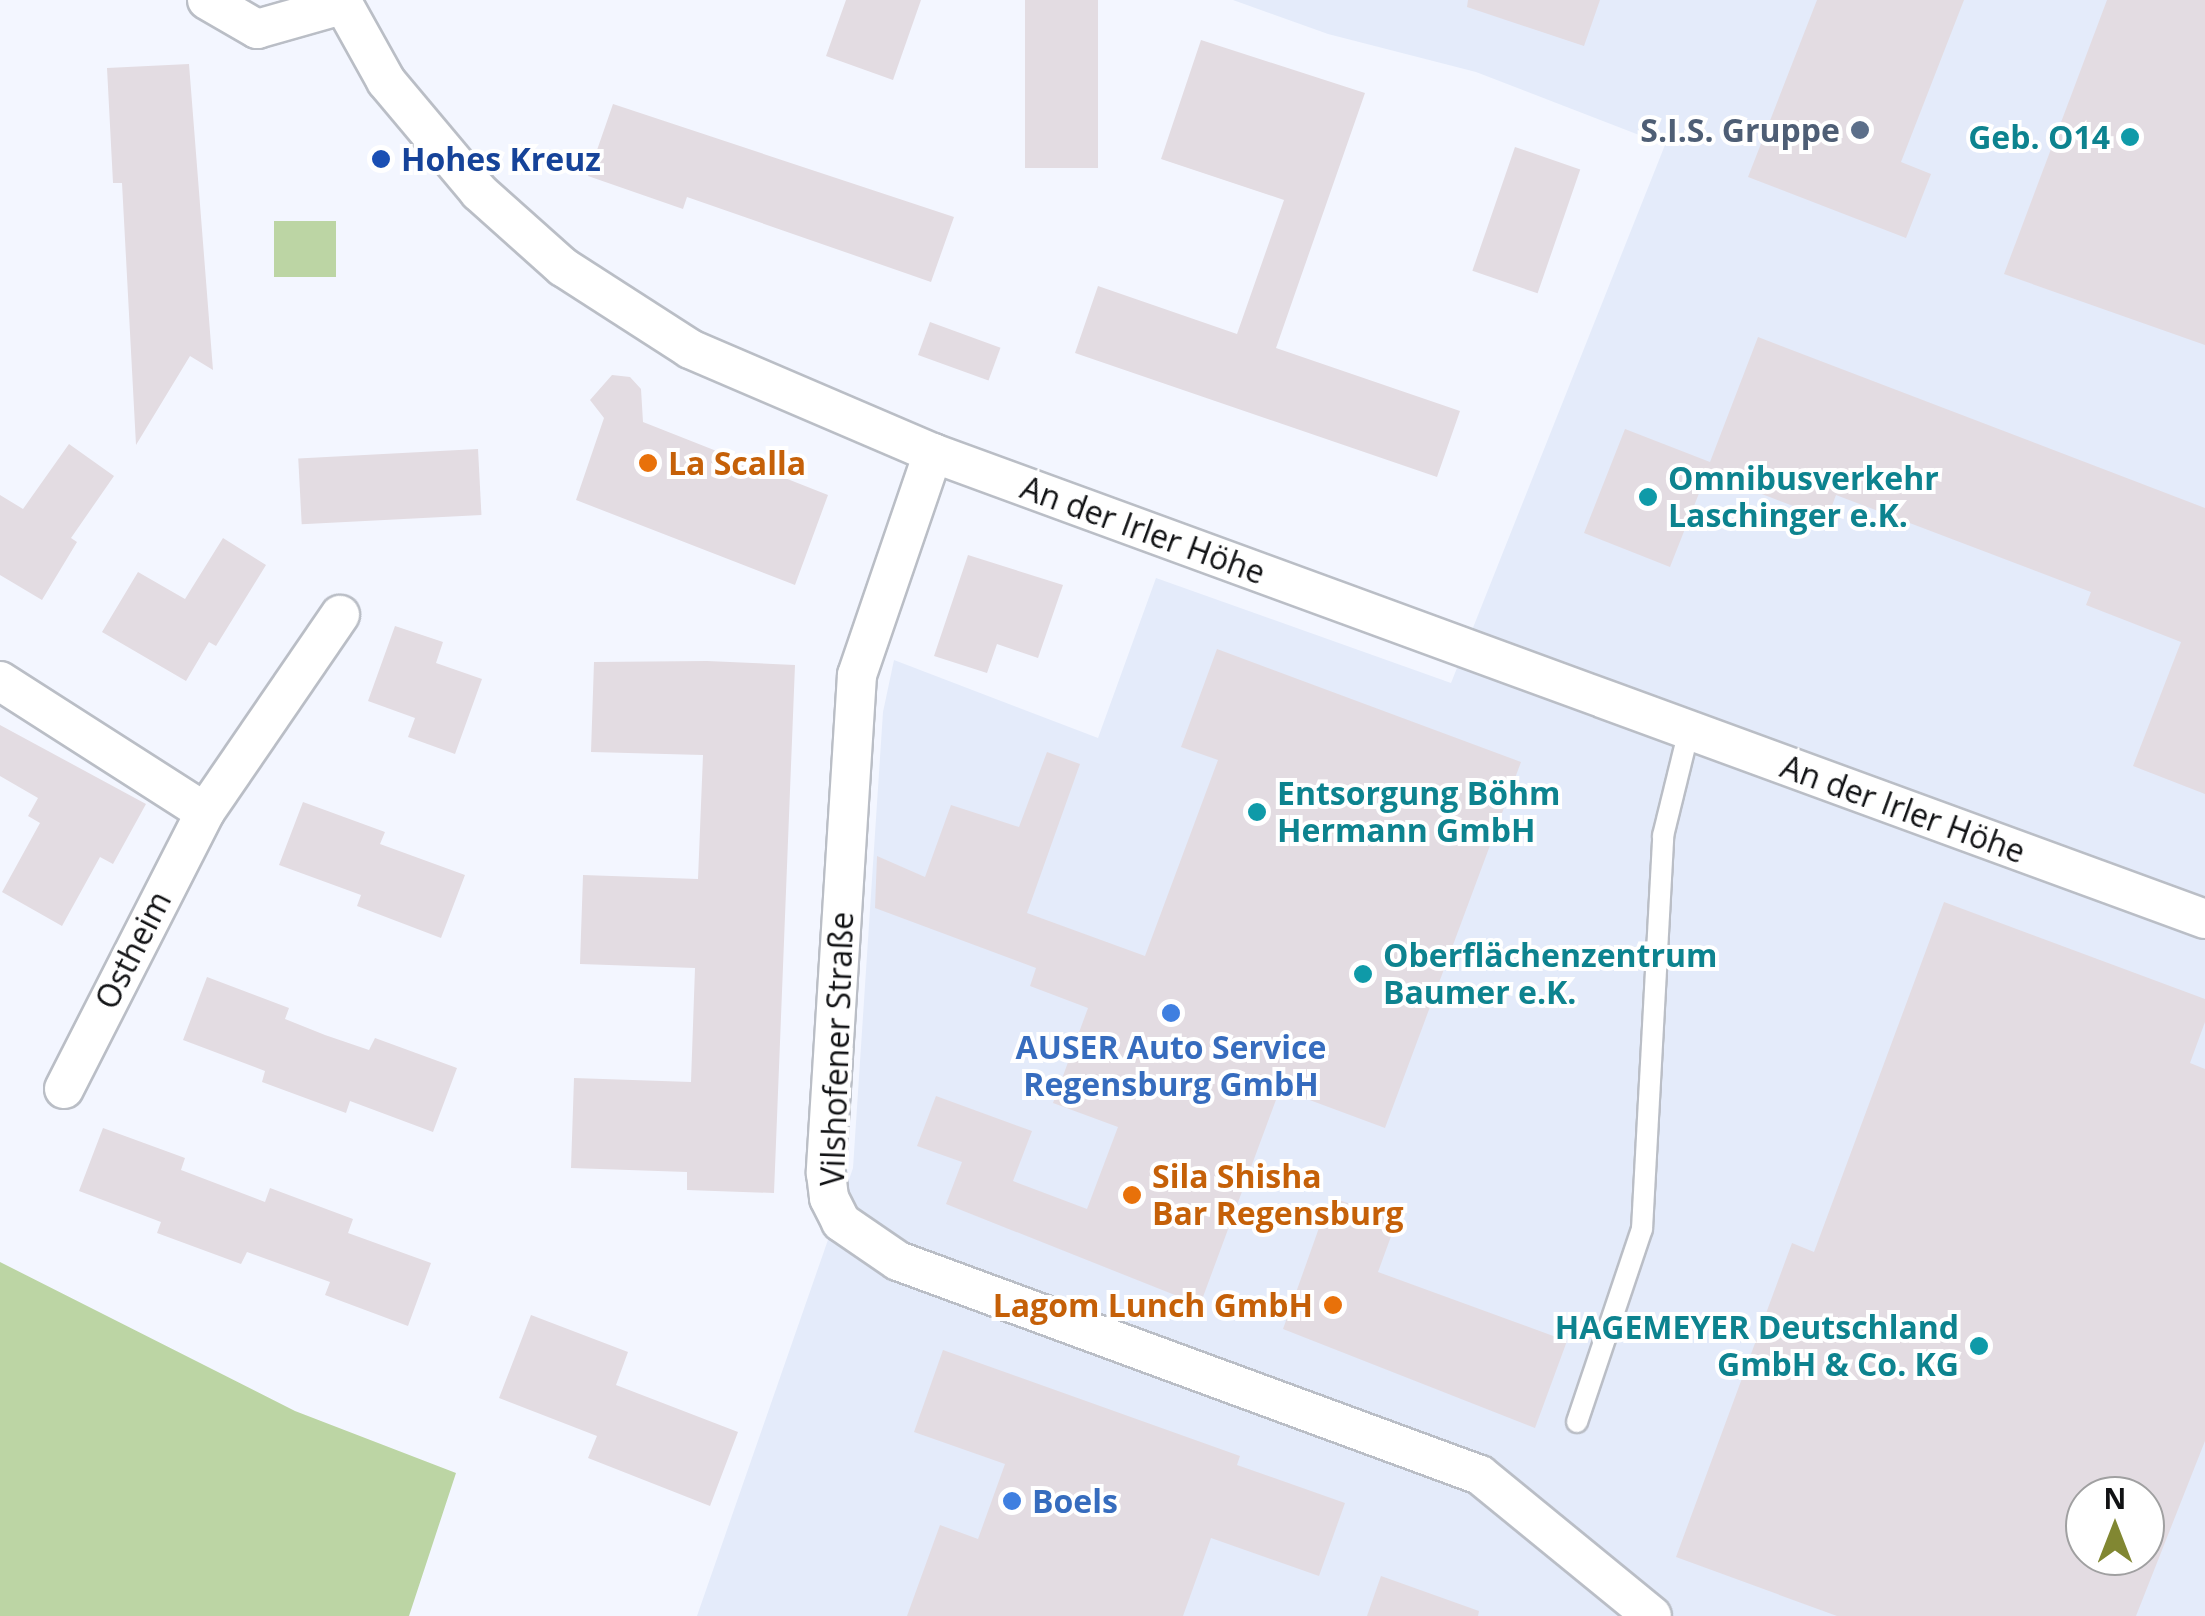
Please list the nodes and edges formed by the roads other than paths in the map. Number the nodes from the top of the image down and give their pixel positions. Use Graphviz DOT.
graph roads {
  1 [pos="206,0"];
  2 [pos="341,3"];
  3 [pos="933,453"];
  4 [pos="340,616"];
  5 [pos="0,682"];
  6 [pos="1689,730"];
  7 [pos="205,812"];
  8 [pos="2205,920"];
  9 [pos="64,1089"];
  10 [pos="1576,1422"];
  11 [pos="1652,1616"];
  1 -- 2 [label="street, An der Irler Höhe"];
  2 -- 3 [label="street, An der Irler Höhe"];
  3 -- 6 [label="street, An der Irler Höhe"];
  3 -- 11 [label="street, Vilshofener Straße"];
  4 -- 7 [label="street, Ostheim"];
  5 -- 7 [label="street"];
  6 -- 8 [label="street, An der Irler Höhe"];
  6 -- 10 [label="lane"];
  7 -- 9 [label="street, Ostheim"];
}
